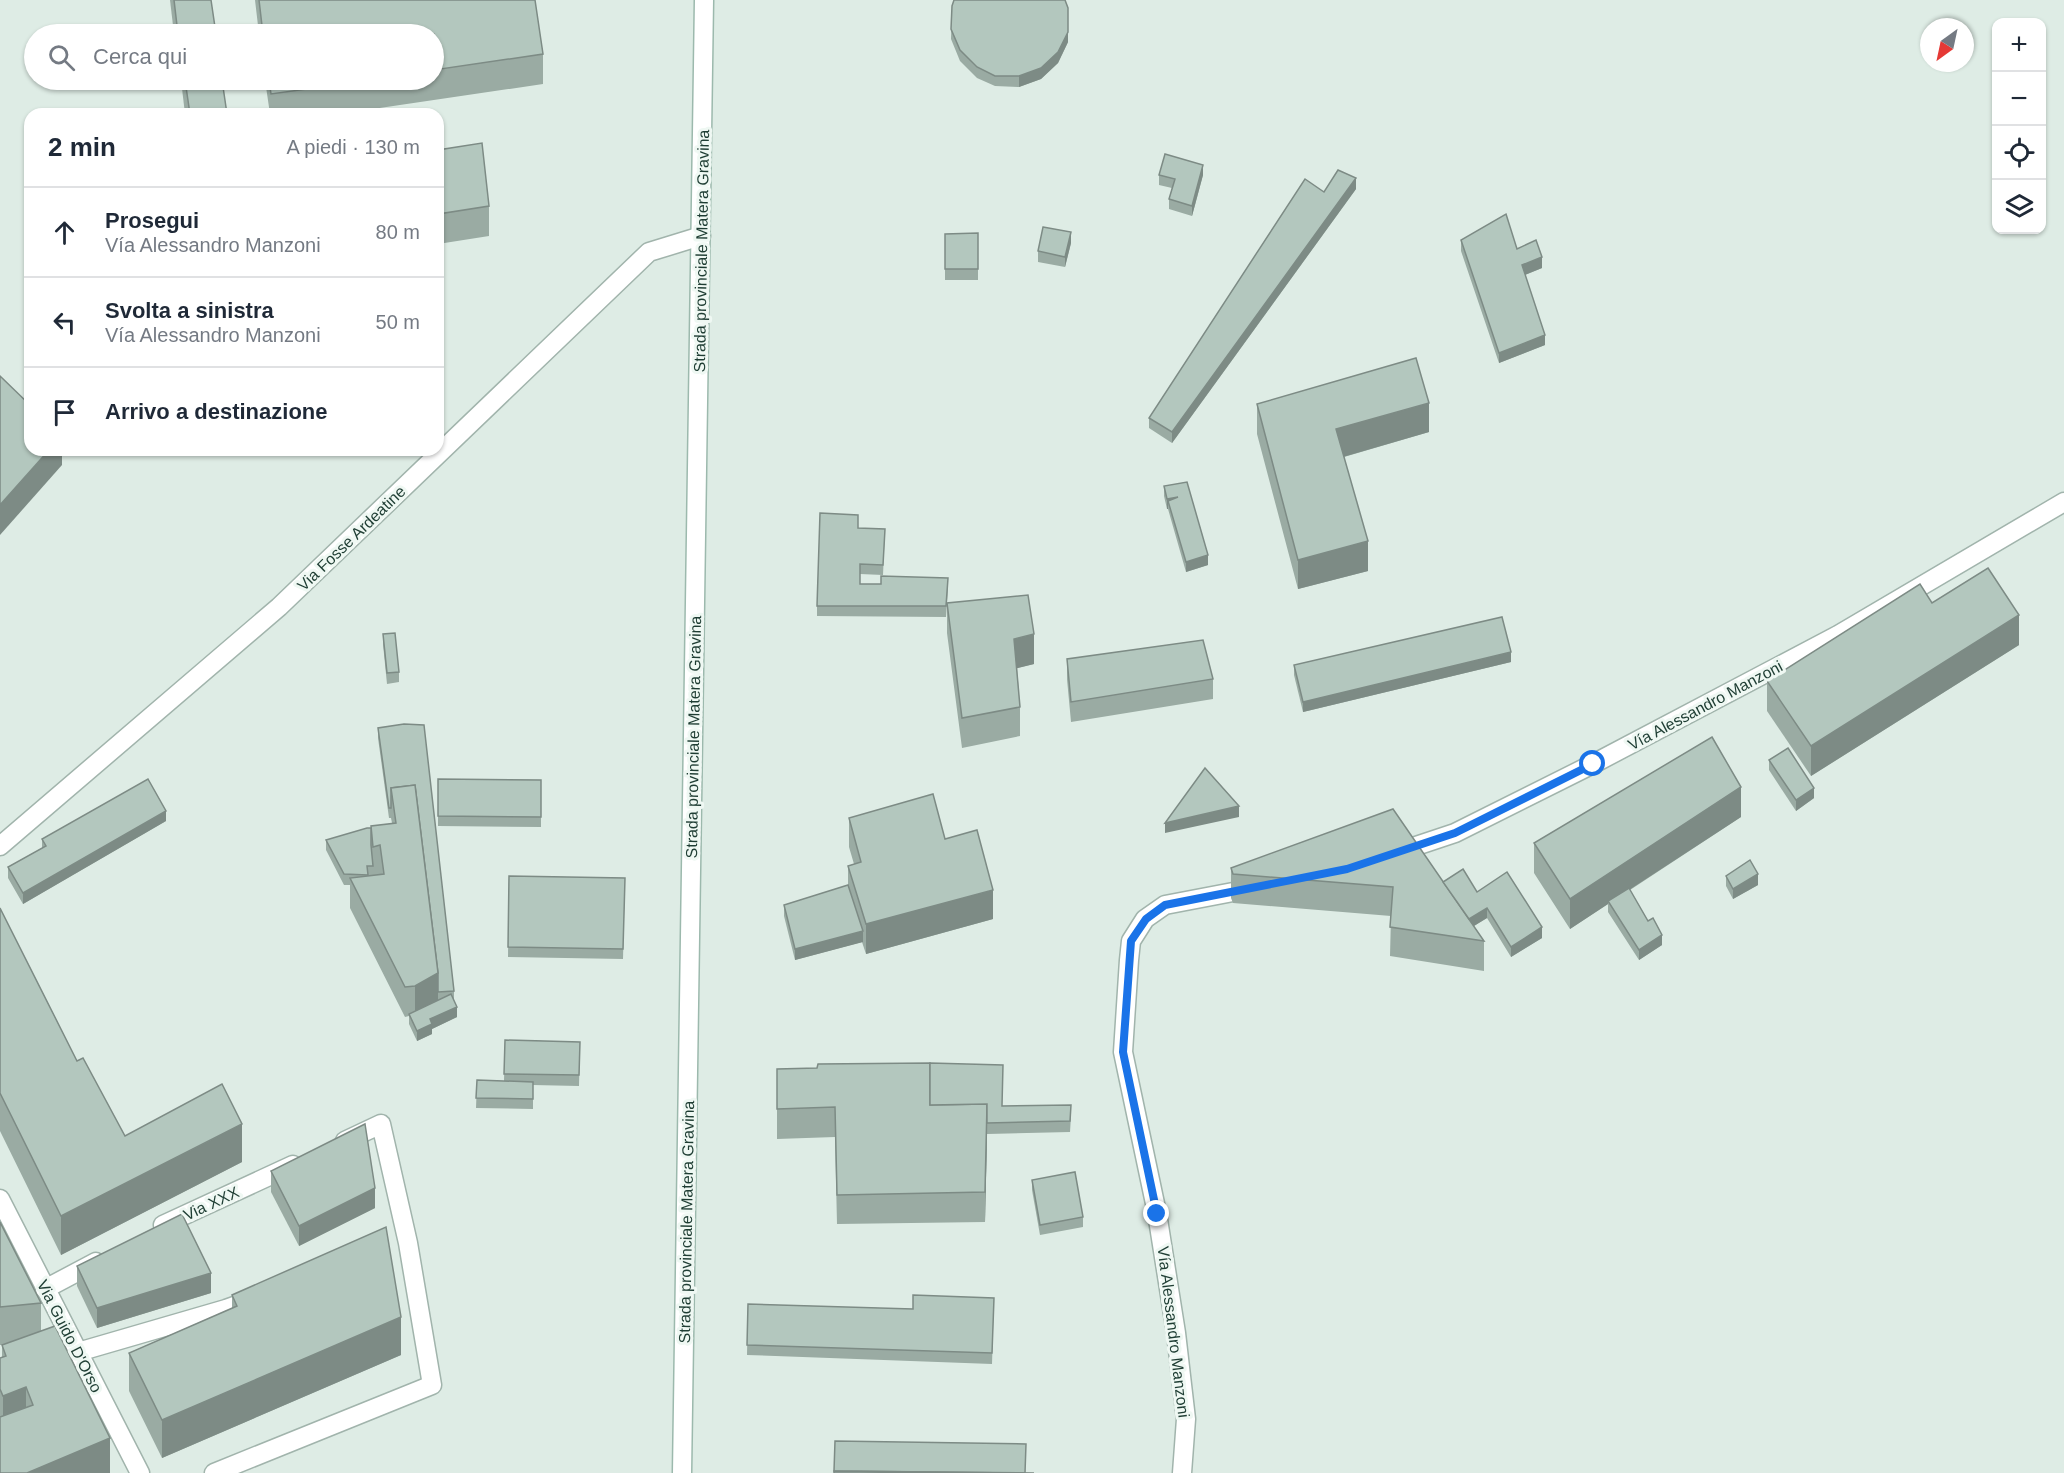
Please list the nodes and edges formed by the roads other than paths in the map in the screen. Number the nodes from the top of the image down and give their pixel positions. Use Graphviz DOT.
graph roads {
  1 [pos="704,0"];
  2 [pos="701,236"];
  3 [pos="444,449"];
  4 [pos="437,456"];
  5 [pos="2064,502"];
  6 [pos="0,846"];
  7 [pos="1380,858"];
  8 [pos="1268,885"];
  9 [pos="329,1148"];
  10 [pos="308,1158"];
  11 [pos="0,1199"];
  12 [pos="150,1232"];
  13 [pos="408,1242"];
  14 [pos="387,1250"];
  15 [pos="108,1255"];
  16 [pos="45,1289"];
  17 [pos="269,1293"];
  18 [pos="78,1352"];
  19 [pos="140,1473"];
  20 [pos="214,1473"];
  21 [pos="682,1473"];
  22 [pos="1182,1473"];
  1 -- 2 [label="street, Strada provinciale Matera Gravina"];
  2 -- 3 [label="street, Via Fosse Ardeatine"];
  2 -- 21 [label="street, Strada provinciale Matera Gravina"];
  4 -- 6 [label="street, Via Fosse Ardeatine"];
  5 -- 7 [label="street, Vía Alessandro Manzoni"];
  8 -- 22 [label="street, Vía Alessandro Manzoni"];
  9 -- 13 [label="street"];
  10 -- 12 [label="street, Via XXX"];
  11 -- 16 [label="street, Via Guido D'Orso"];
  13 -- 14 [label="street"];
  13 -- 20 [label="street"];
  15 -- 16 [label="street"];
  16 -- 18 [label="street, Via Guido D'Orso"];
  17 -- 18 [label="street"];
  18 -- 19 [label="street, Via Guido D'Orso"];
}
